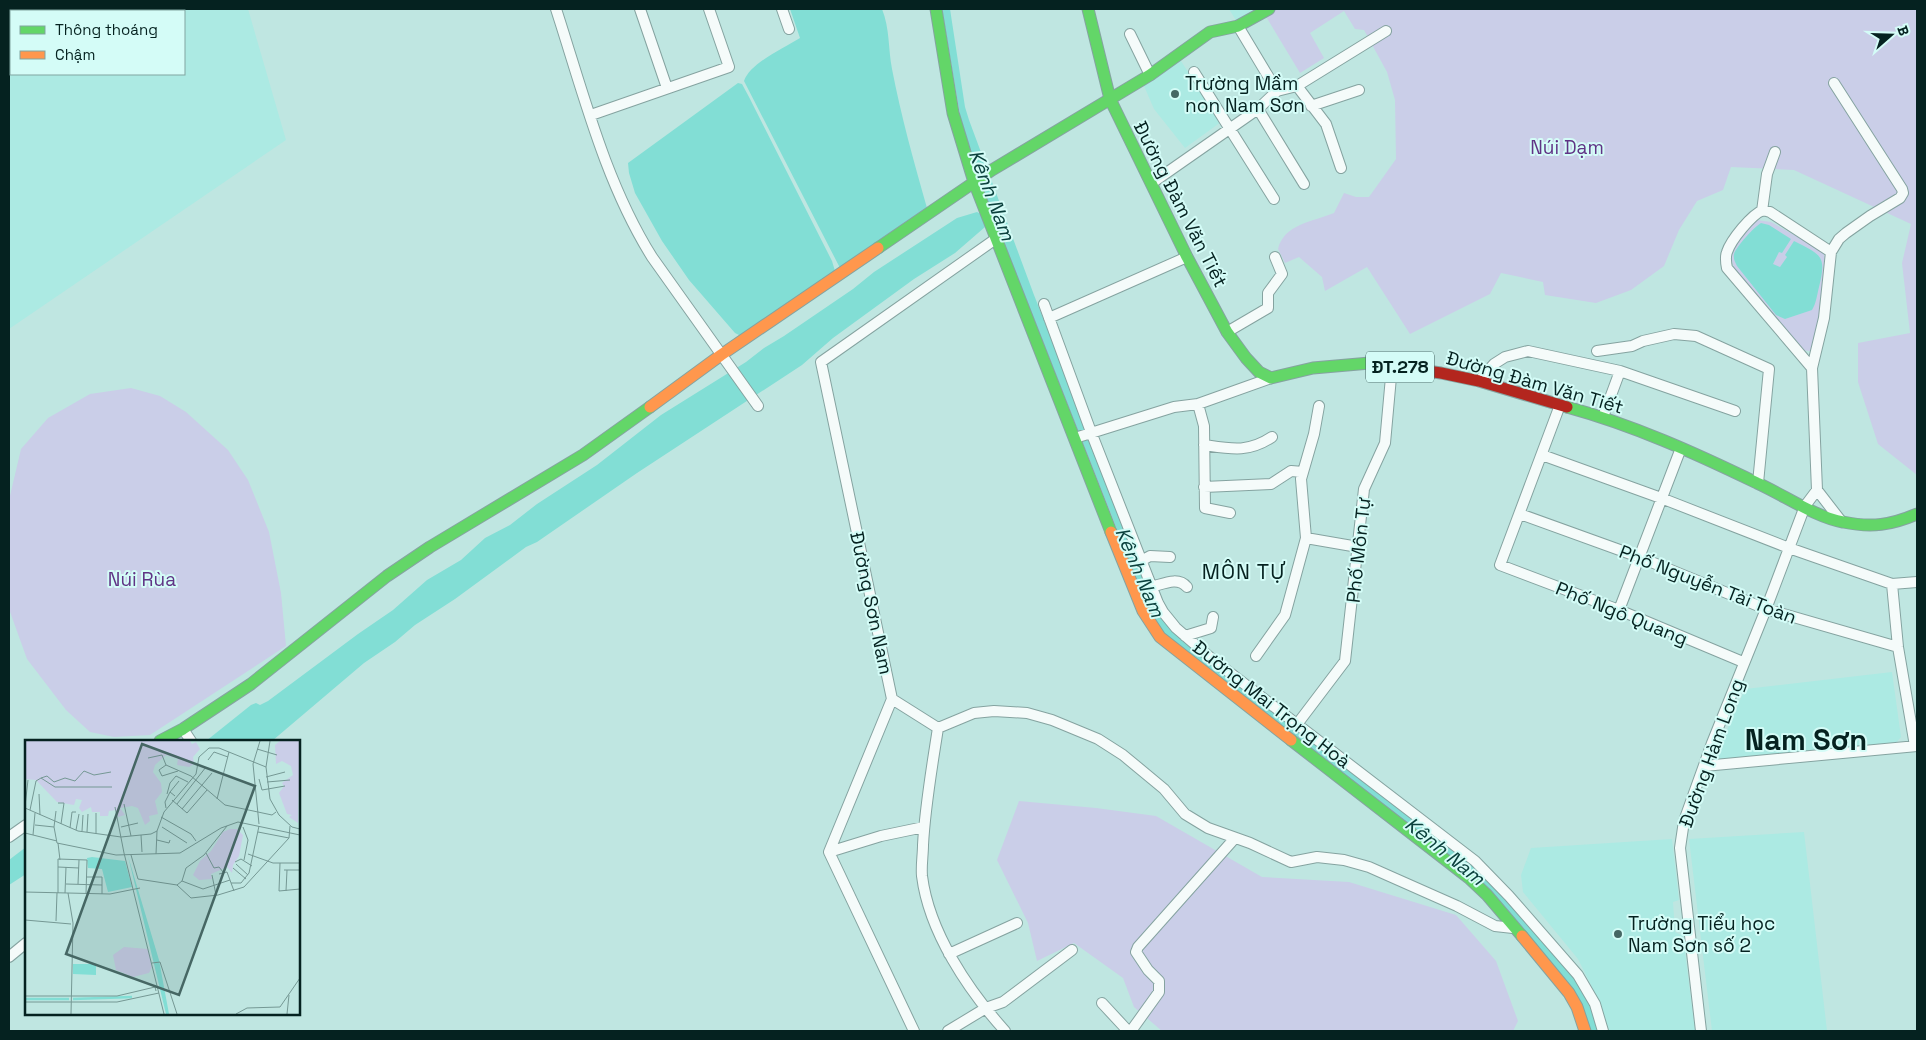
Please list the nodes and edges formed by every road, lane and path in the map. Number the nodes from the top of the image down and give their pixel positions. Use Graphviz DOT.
graph roads {
  1 [pos="556,9"];
  2 [pos="640,9"];
  3 [pos="709,9"];
  4 [pos="782,9"];
  5 [pos="936,9"];
  6 [pos="1088,9"];
  7 [pos="1268,9"];
  8 [pos="1238,26"];
  9 [pos="789,29"];
  10 [pos="1386,31"];
  11 [pos="1130,34"];
  12 [pos="1194,72"];
  13 [pos="1150,75"];
  14 [pos="1834,83"];
  15 [pos="1297,86"];
  16 [pos="667,88"];
  17 [pos="1359,90"];
  18 [pos="1277,91"];
  19 [pos="1110,99"];
  20 [pos="1311,106"];
  21 [pos="1258,109"];
  22 [pos="591,115"];
  23 [pos="1230,129"];
  24 [pos="1775,152"];
  25 [pos="1340,168"];
  26 [pos="974,182"];
  27 [pos="1152,183"];
  28 [pos="1304,184"];
  29 [pos="1274,199"];
  30 [pos="1762,211"];
  31 [pos="997,238"];
  32 [pos="1831,252"];
  33 [pos="1187,257"];
  34 [pos="1274,257"];
  35 [pos="1044,304"];
  36 [pos="1049,318"];
  37 [pos="1227,332"];
  38 [pos="1597,351"];
  39 [pos="723,357"];
  40 [pos="1392,366"];
  41 [pos="1812,368"];
  42 [pos="1620,371"];
  43 [pos="1271,378"];
  44 [pos="1479,381"];
  45 [pos="1198,404"];
  46 [pos="1560,405"];
  47 [pos="758,406"];
  48 [pos="1319,406"];
  49 [pos="1736,411"];
  50 [pos="1603,418"];
  51 [pos="1091,432"];
  52 [pos="1272,437"];
  53 [pos="1075,438"];
  54 [pos="1204,445"];
  55 [pos="1681,448"];
  56 [pos="1542,455"];
  57 [pos="1303,472"];
  58 [pos="1758,483"];
  59 [pos="1204,486"];
  60 [pos="1817,490"];
  61 [pos="1661,498"];
  62 [pos="1805,506"];
  63 [pos="1230,512"];
  64 [pos="1520,514"];
  65 [pos="1917,514"];
  66 [pos="1842,522"];
  67 [pos="1306,538"];
  68 [pos="1358,547"];
  69 [pos="1788,548"];
  70 [pos="1170,557"];
  71 [pos="1639,557"];
  72 [pos="1141,561"];
  73 [pos="1917,582"];
  74 [pos="1892,584"];
  75 [pos="1151,587"];
  76 [pos="1187,587"];
  77 [pos="1766,609"];
  78 [pos="1619,610"];
  79 [pos="1213,617"];
  80 [pos="1185,636"];
  81 [pos="1898,648"];
  82 [pos="1256,656"];
  83 [pos="1744,662"];
  84 [pos="892,699"];
  85 [pos="1298,723"];
  86 [pos="938,728"];
  87 [pos="183,729"];
  88 [pos="162,740"];
  89 [pos="190,740"];
  90 [pos="1916,746"];
  91 [pos="1704,766"];
  92 [pos="25,826"];
  93 [pos="924,828"];
  94 [pos="9,837"];
  95 [pos="1235,838"];
  96 [pos="829,852"];
  97 [pos="1017,923"];
  98 [pos="1514,928"];
  99 [pos="25,944"];
  100 [pos="1072,950"];
  101 [pos="949,954"];
  102 [pos="9,957"];
  103 [pos="1102,1003"];
  104 [pos="986,1008"];
  105 [pos="914,1031"];
  106 [pos="948,1031"];
  107 [pos="1005,1031"];
  108 [pos="1129,1031"];
  109 [pos="1585,1031"];
  110 [pos="1603,1031"];
  111 [pos="1702,1031"];
  1 -- 22 [label="street"];
  2 -- 16 [label="street"];
  3 -- 16 [label="street"];
  4 -- 9 [label="street"];
  5 -- 26 [label="street"];
  6 -- 19 [label="street, Đường Đàm Văn Tiết"];
  7 -- 8 [label="street"];
  8 -- 13 [label="street"];
  8 -- 18 [label="street"];
  10 -- 15 [label="street"];
  11 -- 13 [label="street"];
  12 -- 23 [label="street"];
  13 -- 19 [label="street"];
  14 -- 32 [label="street"];
  15 -- 18 [label="street"];
  15 -- 20 [label="street"];
  16 -- 22 [label="street"];
  17 -- 20 [label="street"];
  18 -- 21 [label="street"];
  19 -- 26 [label="street"];
  19 -- 27 [label="street, Đường Đàm Văn Tiết"];
  20 -- 25 [label="street"];
  21 -- 23 [label="street"];
  21 -- 28 [label="street"];
  22 -- 39 [label="street"];
  23 -- 27 [label="street"];
  23 -- 29 [label="street"];
  24 -- 30 [label="street"];
  26 -- 31 [label="street"];
  26 -- 39 [label="street"];
  27 -- 33 [label="street, Đường Đàm Văn Tiết"];
  30 -- 32 [label="street"];
  30 -- 41 [label="street"];
  31 -- 53 [label="street"];
  31 -- 84 [label="street, Đường Sơn Nam"];
  32 -- 41 [label="street"];
  33 -- 36 [label="street"];
  33 -- 37 [label="street, Đường Đàm Văn Tiết"];
  34 -- 37 [label="street"];
  35 -- 36 [label="street, Đường Mai Trọng Hoà"];
  36 -- 51 [label="street, Đường Mai Trọng Hoà"];
  37 -- 43 [label="street, Đường Đàm Văn Tiết"];
  38 -- 58 [label="street"];
  39 -- 47 [label="street"];
  39 -- 87 [label="street"];
  40 -- 43 [label="street, Đường Đàm Văn Tiết / ĐT.278"];
  40 -- 44 [label="street, Đường Đàm Văn Tiết / ĐT.278"];
  40 -- 68 [label="street, Phố Môn Tự"];
  41 -- 60 [label="street"];
  42 -- 44 [label="street"];
  42 -- 49 [label="street"];
  42 -- 50 [label="street"];
  43 -- 45 [label="street"];
  44 -- 46 [label="street, Đường Đàm Văn Tiết / ĐT.278"];
  45 -- 51 [label="street"];
  45 -- 54 [label="street"];
  46 -- 50 [label="street, Đường Đàm Văn Tiết / ĐT.278"];
  46 -- 56 [label="street"];
  48 -- 57 [label="street"];
  50 -- 55 [label="street, Đường Đàm Văn Tiết / ĐT.278"];
  51 -- 53 [label="street"];
  51 -- 72 [label="street, Đường Mai Trọng Hoà"];
  52 -- 54 [label="street"];
  53 -- 98 [label="street"];
  54 -- 59 [label="street"];
  55 -- 58 [label="street, Đường Đàm Văn Tiết / ĐT.278"];
  55 -- 61 [label="street"];
  56 -- 61 [label="street"];
  56 -- 64 [label="street"];
  57 -- 59 [label="street"];
  57 -- 67 [label="street"];
  58 -- 62 [label="street, Đường Đàm Văn Tiết / ĐT.278"];
  59 -- 63 [label="street"];
  60 -- 62 [label="street, Đường Hàm Long"];
  60 -- 66 [label="street"];
  61 -- 69 [label="street"];
  61 -- 71 [label="street"];
  62 -- 66 [label="street, Đường Đàm Văn Tiết / ĐT.278"];
  62 -- 69 [label="street, Đường Hàm Long"];
  64 -- 71 [label="street, Phố Nguyễn Tài Toàn"];
  64 -- 78 [label="street, Phố Ngô Quang"];
  65 -- 66 [label="street, Đường Đàm Văn Tiết / ĐT.278"];
  67 -- 68 [label="street"];
  67 -- 82 [label="street"];
  68 -- 85 [label="street, Phố Môn Tự"];
  69 -- 74 [label="street"];
  69 -- 77 [label="street, Đường Hàm Long"];
  70 -- 72 [label="street"];
  71 -- 77 [label="street, Phố Nguyễn Tài Toàn"];
  71 -- 78 [label="street"];
  72 -- 75 [label="street, Đường Mai Trọng Hoà"];
  73 -- 74 [label="street"];
  74 -- 81 [label="street"];
  75 -- 76 [label="street"];
  75 -- 80 [label="street, Đường Mai Trọng Hoà"];
  77 -- 81 [label="street, Phố Nguyễn Tài Toàn"];
  77 -- 83 [label="street, Đường Hàm Long"];
  78 -- 83 [label="street, Phố Ngô Quang"];
  79 -- 80 [label="street"];
  80 -- 85 [label="street, Đường Mai Trọng Hoà"];
  81 -- 90 [label="street"];
  83 -- 91 [label="street, Đường Hàm Long"];
  84 -- 86 [label="street"];
  84 -- 96 [label="street, Đường Sơn Nam"];
  85 -- 110 [label="street, Đường Mai Trọng Hoà"];
  86 -- 93 [label="street"];
  86 -- 95 [label="street"];
  87 -- 88 [label="street"];
  87 -- 89 [label="street"];
  90 -- 91 [label="street"];
  91 -- 111 [label="street, Đường Hàm Long"];
  92 -- 94 [label="street"];
  93 -- 96 [label="street"];
  93 -- 101 [label="street"];
  95 -- 98 [label="street"];
  95 -- 108 [label="street"];
  96 -- 105 [label="street"];
  97 -- 101 [label="street"];
  98 -- 109 [label="street"];
  99 -- 102 [label="street"];
  100 -- 104 [label="street"];
  101 -- 104 [label="street"];
  103 -- 108 [label="street"];
  104 -- 106 [label="street"];
  104 -- 107 [label="street"];
}
